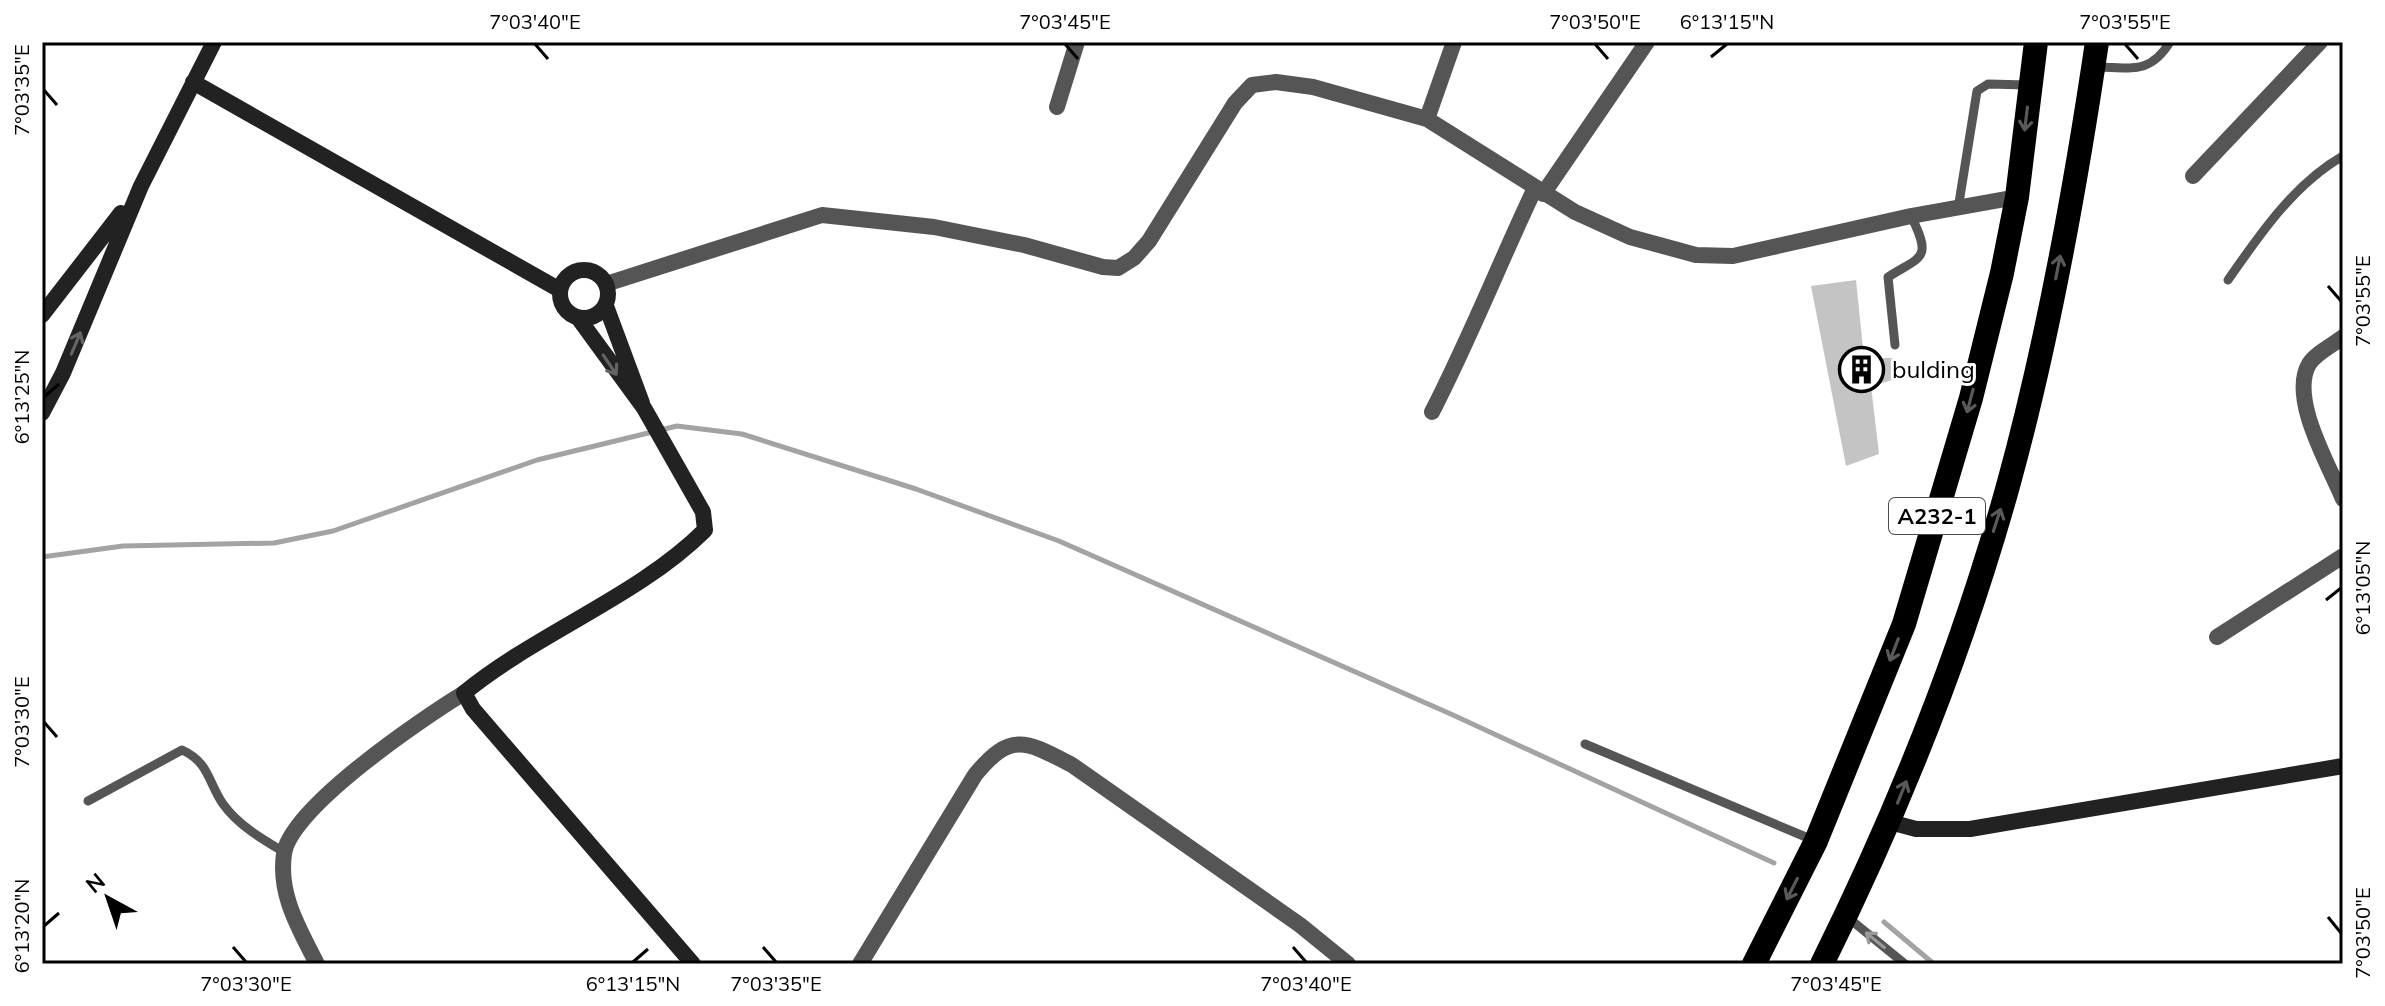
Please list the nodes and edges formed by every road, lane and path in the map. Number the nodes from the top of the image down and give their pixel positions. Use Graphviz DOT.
graph roads {
  1 [pos="214,42"];
  2 [pos="1077,42"];
  3 [pos="1454,42"];
  4 [pos="1647,42"];
  5 [pos="2036,42"];
  6 [pos="2097,42"];
  7 [pos="2170,42"];
  8 [pos="2320,42"];
  9 [pos="2094,67"];
  10 [pos="193,82"];
  11 [pos="2030,85"];
  12 [pos="1057,107"];
  13 [pos="1427,119"];
  14 [pos="2343,156"];
  15 [pos="2193,176"];
  16 [pos="141,186"];
  17 [pos="1539,191"];
  18 [pos="2017,197"];
  19 [pos="1958,209"];
  20 [pos="1911,216"];
  21 [pos="2228,280"];
  22 [pos="606,284"];
  23 [pos="560,290"];
  24 [pos="606,306"];
  25 [pos="42,315"];
  26 [pos="579,319"];
  27 [pos="2343,337"];
  28 [pos="1895,345"];
  29 [pos="644,408"];
  30 [pos="1432,412"];
  31 [pos="42,413"];
  32 [pos="2343,499"];
  33 [pos="2343,556"];
  34 [pos="2217,637"];
  35 [pos="464,693"];
  36 [pos="1585,744"];
  37 [pos="2343,766"];
  38 [pos="88,801"];
  39 [pos="1890,822"];
  40 [pos="1816,841"];
  41 [pos="284,852"];
  42 [pos="1846,916"];
  43 [pos="1775,921"];
  44 [pos="1893,960"];
  45 [pos="317,964"];
  46 [pos="693,964"];
  47 [pos="860,964"];
  48 [pos="1348,964"];
  49 [pos="1737,964"];
  50 [pos="1754,964"];
  51 [pos="1822,964"];
  52 [pos="1905,964"];
  1 -- 10 [label="street"];
  2 -- 12 [label="street"];
  3 -- 13 [label="street"];
  4 -- 17 [label="street"];
  5 -- 11 [label="highway, A232-1"];
  6 -- 9 [label="highway, A232-1"];
  7 -- 9 [label="lane"];
  8 -- 15 [label="street"];
  39 -- 9 [label="highway, A232-1, one-way"];
  10 -- 16 [label="street"];
  10 -- 23 [label="street"];
  11 -- 18 [label="highway, A232-1, one-way"];
  11 -- 19 [label="lane"];
  13 -- 17 [label="street"];
  13 -- 22 [label="street"];
  14 -- 21 [label="lane"];
  16 -- 25 [label="street"];
  31 -- 16 [label="street, one-way"];
  17 -- 20 [label="street"];
  17 -- 30 [label="street"];
  18 -- 19 [label="street"];
  18 -- 40 [label="highway, A232-1, one-way"];
  19 -- 20 [label="street"];
  20 -- 28 [label="lane"];
  22 -- 23 [label="street"];
  22 -- 24 [label="street"];
  23 -- 26 [label="street"];
  24 -- 26 [label="street"];
  24 -- 29 [label="street"];
  26 -- 29 [label="street, one-way"];
  27 -- 32 [label="street"];
  29 -- 35 [label="street"];
  33 -- 34 [label="street"];
  35 -- 41 [label="street"];
  35 -- 46 [label="street"];
  36 -- 40 [label="lane"];
  37 -- 39 [label="street"];
  38 -- 41 [label="lane"];
  39 -- 42 [label="highway, A232-1"];
  40 -- 43 [label="highway, A232-1, one-way"];
  41 -- 45 [label="street"];
  44 -- 42 [label="lane, one-way"];
  42 -- 51 [label="highway, A232-1"];
  43 -- 49 [label="highway"];
  43 -- 50 [label="highway, A232-1"];
  44 -- 52 [label="lane"];
  47 -- 48 [label="street"];
}
